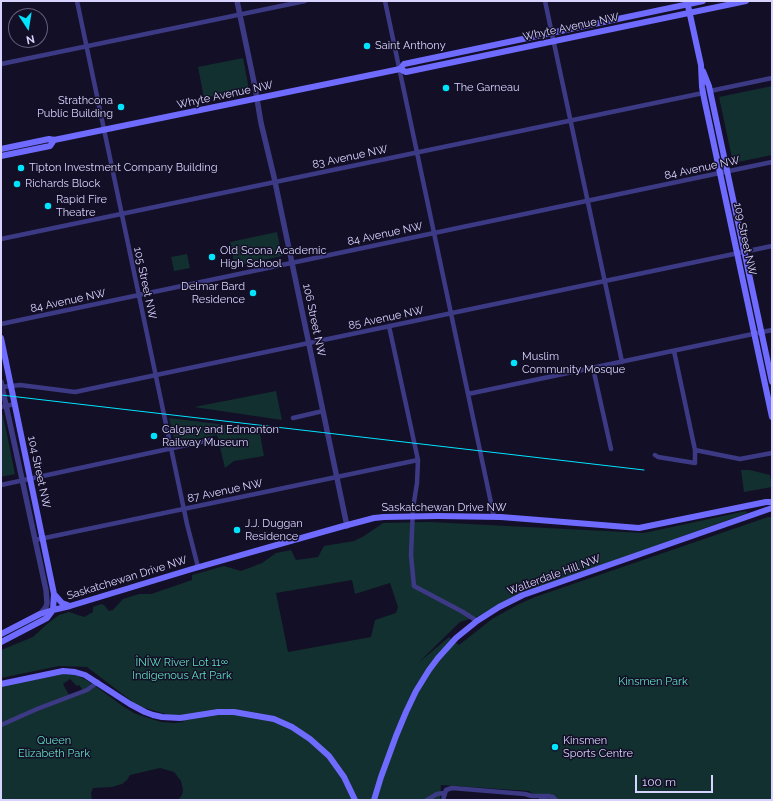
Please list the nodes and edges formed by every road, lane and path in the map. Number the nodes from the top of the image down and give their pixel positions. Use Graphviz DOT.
graph roads {
  1 [pos="77,1"];
  2 [pos="237,1"];
  3 [pos="305,1"];
  4 [pos="385,1"];
  5 [pos="545,1"];
  6 [pos="703,1"];
  7 [pos="746,1"];
  8 [pos="688,2"];
  9 [pos="690,13"];
  10 [pos="240,14"];
  11 [pos="552,33"];
  12 [pos="553,41"];
  13 [pos="86,47"];
  14 [pos="1,64"];
  15 [pos="701,65"];
  16 [pos="400,69"];
  17 [pos="772,78"];
  18 [pos="710,91"];
  19 [pos="703,92"];
  20 [pos="257,99"];
  21 [pos="570,120"];
  22 [pos="104,130"];
  23 [pos="54,140"];
  24 [pos="1,149"];
  25 [pos="417,152"];
  26 [pos="1,156"];
  27 [pos="772,162"];
  28 [pos="724,173"];
  29 [pos="275,182"];
  30 [pos="588,201"];
  31 [pos="121,215"];
  32 [pos="434,233"];
  33 [pos="1,239"];
  34 [pos="772,246"];
  35 [pos="741,253"];
  36 [pos="292,263"];
  37 [pos="604,281"];
  38 [pos="138,295"];
  39 [pos="451,313"];
  40 [pos="1,324"];
  41 [pos="389,326"];
  42 [pos="772,330"];
  43 [pos="762,332"];
  44 [pos="754,334"];
  45 [pos="1,338"];
  46 [pos="309,343"];
  47 [pos="674,351"];
  48 [pos="622,362"];
  49 [pos="593,368"];
  50 [pos="155,375"];
  51 [pos="772,382"];
  52 [pos="2,384"];
  53 [pos="11,386"];
  54 [pos="468,394"];
  55 [pos="15,404"];
  56 [pos="4,407"];
  57 [pos="323,411"];
  58 [pos="772,415"];
  59 [pos="293,418"];
  60 [pos="210,440"];
  61 [pos="172,448"];
  62 [pos="611,449"];
  63 [pos="696,450"];
  64 [pos="772,453"];
  65 [pos="655,455"];
  66 [pos="418,460"];
  67 [pos="337,477"];
  68 [pos="31,479"];
  69 [pos="22,480"];
  70 [pos="1,485"];
  71 [pos="772,502"];
  72 [pos="772,508"];
  73 [pos="184,509"];
  74 [pos="494,516"];
  75 [pos="347,526"];
  76 [pos="43,539"];
  77 [pos="35,540"];
  78 [pos="198,567"];
  79 [pos="54,594"];
  80 [pos="70,606"];
  81 [pos="53,610"];
  82 [pos="40,614"];
  83 [pos="477,621"];
  84 [pos="1,634"];
  85 [pos="1,642"];
  86 [pos="98,682"];
  87 [pos="1,684"];
  88 [pos="1,726"];
  89 [pos="444,793"];
  90 [pos="548,796"];
  91 [pos="534,798"];
  92 [pos="355,800"];
  93 [pos="374,800"];
  94 [pos="427,800"];
  95 [pos="443,800"];
  96 [pos="541,800"];
  97 [pos="556,800"];
  1 -- 13 [label="street, 105 Street NW"];
  2 -- 10 [label="street, 106 Street NW"];
  3 -- 10 [label="street"];
  4 -- 16 [label="street"];
  5 -- 11 [label="street"];
  6 -- 8 [label="main road, Whyte Avenue NW"];
  7 -- 9 [label="main road, Whyte Avenue NW"];
  8 -- 9 [label="main road, 109 Street NW"];
  8 -- 11 [label="main road, Whyte Avenue NW"];
  9 -- 12 [label="main road, Whyte Avenue NW"];
  9 -- 15 [label="main road, 109 Street NW"];
  10 -- 13 [label="street"];
  10 -- 20 [label="street, 106 Street NW"];
  11 -- 12 [label="street"];
  11 -- 16 [label="main road, Whyte Avenue NW"];
  12 -- 16 [label="main road, Whyte Avenue NW"];
  12 -- 21 [label="street"];
  13 -- 14 [label="street"];
  13 -- 22 [label="street, 105 Street NW"];
  15 -- 18 [label="main road, 109 Street NW"];
  15 -- 19 [label="main road, 109 Street NW"];
  16 -- 20 [label="main road, Whyte Avenue NW"];
  16 -- 25 [label="street"];
  17 -- 18 [label="street"];
  18 -- 28 [label="main road, 109 Street NW"];
  19 -- 21 [label="street, 83 Avenue NW"];
  19 -- 28 [label="main road, 109 Street NW"];
  20 -- 22 [label="main road, Whyte Avenue NW"];
  20 -- 29 [label="street, 106 Street NW"];
  21 -- 25 [label="street, 83 Avenue NW"];
  21 -- 30 [label="street"];
  22 -- 23 [label="main road, Whyte Avenue NW"];
  22 -- 31 [label="street, 105 Street NW"];
  23 -- 24 [label="main road, Whyte Avenue NW"];
  23 -- 26 [label="main road, Whyte Avenue NW"];
  25 -- 29 [label="street, 83 Avenue NW"];
  25 -- 32 [label="street"];
  27 -- 28 [label="street, 84 Avenue NW"];
  28 -- 30 [label="street, 84 Avenue NW"];
  28 -- 35 [label="main road, 109 Street NW"];
  29 -- 31 [label="street, 83 Avenue NW"];
  29 -- 36 [label="street, 106 Street NW"];
  30 -- 32 [label="street, 84 Avenue NW"];
  30 -- 37 [label="street"];
  31 -- 33 [label="street, 83 Avenue NW"];
  31 -- 38 [label="street, 105 Street NW"];
  32 -- 36 [label="street, 84 Avenue NW"];
  32 -- 39 [label="street"];
  34 -- 35 [label="street, 85 Avenue NW"];
  35 -- 37 [label="street, 85 Avenue NW"];
  35 -- 43 [label="main road, 109 Street NW"];
  35 -- 44 [label="main road, 109 Street NW"];
  36 -- 38 [label="street, 84 Avenue NW"];
  36 -- 46 [label="street, 106 Street NW"];
  37 -- 39 [label="street, 85 Avenue NW"];
  37 -- 48 [label="street"];
  38 -- 40 [label="street, 84 Avenue NW"];
  38 -- 50 [label="street, 105 Street NW"];
  39 -- 41 [label="street, 85 Avenue NW"];
  39 -- 54 [label="street"];
  41 -- 46 [label="street, 85 Avenue NW"];
  41 -- 66 [label="street"];
  42 -- 43 [label="street"];
  43 -- 44 [label="street"];
  43 -- 51 [label="main road, 109 Street NW"];
  44 -- 47 [label="street"];
  44 -- 58 [label="main road, 109 Street NW"];
  45 -- 53 [label="main road, 104 Street NW"];
  46 -- 50 [label="street, 85 Avenue NW"];
  46 -- 57 [label="street, 106 Street NW"];
  47 -- 48 [label="street"];
  47 -- 63 [label="street"];
  48 -- 49 [label="street"];
  49 -- 54 [label="street"];
  49 -- 62 [label="street"];
  50 -- 53 [label="street, 85 Avenue NW"];
  50 -- 61 [label="street, 105 Street NW"];
  52 -- 53 [label="street, 85 Avenue NW"];
  52 -- 56 [label="street, 104 Street NW"];
  53 -- 55 [label="main road, 104 Street NW"];
  54 -- 74 [label="street"];
  55 -- 56 [label="street"];
  55 -- 68 [label="main road, 104 Street NW"];
  56 -- 69 [label="street, 104 Street NW"];
  57 -- 59 [label="street"];
  57 -- 67 [label="street, 106 Street NW"];
  60 -- 61 [label="street"];
  61 -- 68 [label="street"];
  61 -- 73 [label="street, 105 Street NW"];
  63 -- 64 [label="street"];
  63 -- 65 [label="street"];
  66 -- 67 [label="street, 87 Avenue NW"];
  66 -- 83 [label="street"];
  67 -- 73 [label="street, 87 Avenue NW"];
  67 -- 75 [label="street, 106 Street NW"];
  68 -- 69 [label="street"];
  68 -- 76 [label="main road, 104 Street NW"];
  69 -- 70 [label="street"];
  69 -- 77 [label="street, 104 Street NW"];
  71 -- 74 [label="main road, Saskatchewan Drive NW"];
  72 -- 83 [label="main road, Walterdale Hill NW"];
  73 -- 76 [label="street, 87 Avenue NW"];
  73 -- 78 [label="street, 105 Street NW"];
  74 -- 75 [label="main road, Saskatchewan Drive NW, bridge"];
  75 -- 78 [label="main road, Saskatchewan Drive NW"];
  76 -- 77 [label="street, 87 Avenue NW"];
  76 -- 79 [label="main road, 104 Street NW"];
  77 -- 82 [label="street, 104 Street NW"];
  78 -- 80 [label="main road, Saskatchewan Drive NW"];
  79 -- 80 [label="main road"];
  79 -- 81 [label="main road, 104 Street NW"];
  80 -- 81 [label="main road, Saskatchewan Drive NW"];
  81 -- 82 [label="main road, Saskatchewan Drive NW"];
  81 -- 85 [label="main road, Saskatchewan Drive NW"];
  82 -- 84 [label="main road, Saskatchewan Drive NW"];
  83 -- 93 [label="main road, Walterdale Hill NW"];
  86 -- 87 [label="main road"];
  86 -- 88 [label="street"];
  86 -- 92 [label="main road"];
  89 -- 91 [label="street"];
  89 -- 94 [label="street"];
  89 -- 95 [label="street"];
  90 -- 91 [label="street"];
  90 -- 96 [label="street"];
  90 -- 97 [label="street"];
}
